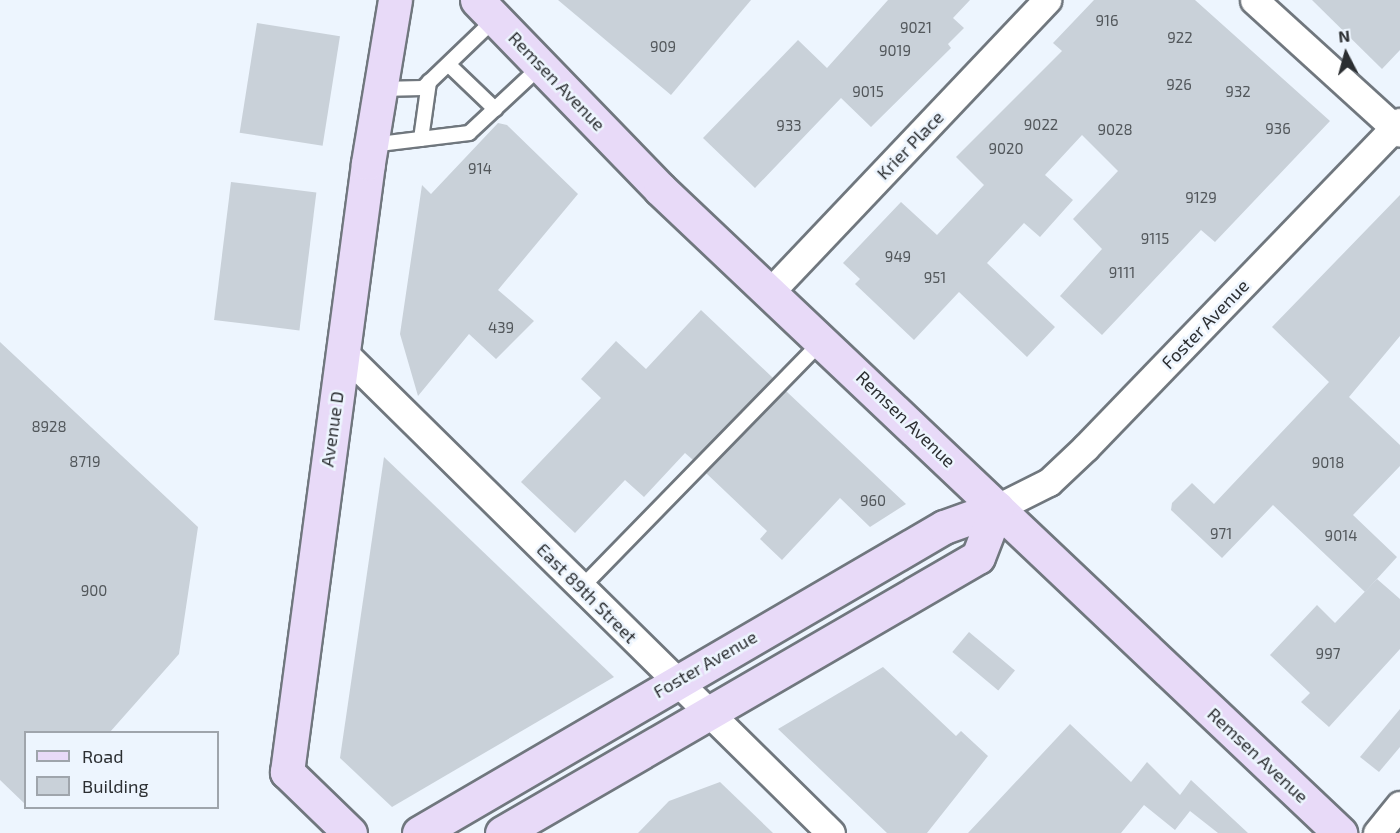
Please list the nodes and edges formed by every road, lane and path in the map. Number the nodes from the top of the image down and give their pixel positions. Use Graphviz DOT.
graph roads {
  1 [pos="395,0"];
  2 [pos="1047,0"];
  3 [pos="1254,0"];
  4 [pos="486,9"];
  5 [pos="542,64"];
  6 [pos="449,65"];
  7 [pos="429,82"];
  8 [pos="380,89"];
  9 [pos="495,109"];
  10 [pos="1398,128"];
  11 [pos="421,139"];
  12 [pos="370,145"];
  13 [pos="772,290"];
  14 [pos="823,339"];
  15 [pos="343,352"];
  16 [pos="997,508"];
  17 [pos="581,588"];
  18 [pos="675,681"];
  19 [pos="707,716"];
  20 [pos="1400,805"];
  21 [pos="550,806"];
  22 [pos="350,833"];
  23 [pos="419,833"];
  24 [pos="502,833"];
  25 [pos="525,833"];
  26 [pos="831,833"];
  27 [pos="1340,833"];
  28 [pos="1377,833"];
  1 -- 8 [label="main road, Avenue D"];
  2 -- 13 [label="street, Krier Place"];
  3 -- 10 [label="street"];
  4 -- 5 [label="main road, Remsen Avenue"];
  4 -- 6 [label="lane"];
  5 -- 9 [label="lane"];
  5 -- 13 [label="main road, Remsen Avenue"];
  6 -- 7 [label="lane"];
  6 -- 9 [label="lane"];
  7 -- 8 [label="lane"];
  7 -- 11 [label="lane"];
  8 -- 12 [label="main road, Avenue D"];
  9 -- 11 [label="lane"];
  10 -- 16 [label="street, Foster Avenue"];
  11 -- 12 [label="lane"];
  12 -- 15 [label="main road, Avenue D"];
  13 -- 14 [label="main road, Remsen Avenue"];
  14 -- 16 [label="main road, Remsen Avenue"];
  14 -- 17 [label="lane"];
  15 -- 17 [label="street, East 89th Street"];
  15 -- 22 [label="main road, Avenue D"];
  16 -- 18 [label="main road, Foster Avenue"];
  16 -- 19 [label="main road"];
  16 -- 27 [label="main road, Remsen Avenue"];
  17 -- 18 [label="street, East 89th Street"];
  18 -- 19 [label="street, East 89th Street"];
  18 -- 23 [label="main road, Foster Avenue"];
  19 -- 21 [label="main road"];
  19 -- 26 [label="street, East 89th Street"];
  20 -- 28 [label="street"];
  21 -- 24 [label="main road"];
  21 -- 25 [label="street"];
}
